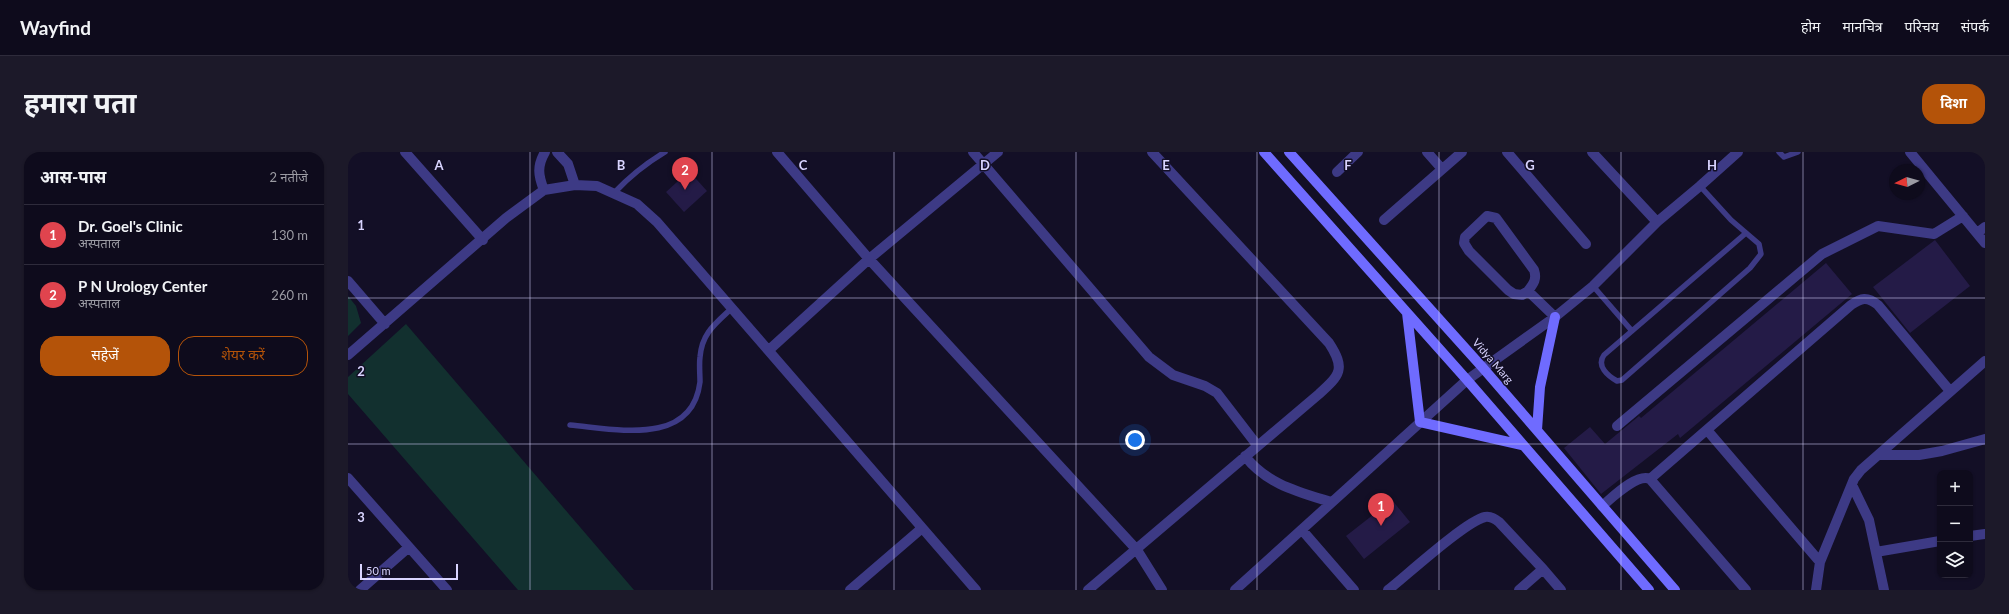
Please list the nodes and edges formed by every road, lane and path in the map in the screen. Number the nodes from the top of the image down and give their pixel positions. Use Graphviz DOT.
graph roads {
  1 [pos="405,152"];
  2 [pos="546,152"];
  3 [pos="557,152"];
  4 [pos="665,152"];
  5 [pos="777,152"];
  6 [pos="973,152"];
  7 [pos="998,152"];
  8 [pos="1152,152"];
  9 [pos="1264,152"];
  10 [pos="1289,152"];
  11 [pos="1358,152"];
  12 [pos="1426,152"];
  13 [pos="1462,152"];
  14 [pos="1507,152"];
  15 [pos="1592,152"];
  16 [pos="1738,152"];
  17 [pos="1779,152"];
  18 [pos="1798,152"];
  19 [pos="1910,152"];
  20 [pos="983,163"];
  21 [pos="1442,169"];
  22 [pos="1337,172"];
  23 [pos="575,185"];
  24 [pos="1700,186"];
  25 [pos="544,190"];
  26 [pos="614,193"];
  27 [pos="1963,216"];
  28 [pos="1384,220"];
  29 [pos="1657,222"];
  30 [pos="1981,230"];
  31 [pos="1746,233"];
  32 [pos="483,240"];
  33 [pos="1985,243"];
  34 [pos="1586,244"];
  35 [pos="869,259"];
  36 [pos="348,281"];
  37 [pos="1593,286"];
  38 [pos="1528,291"];
  39 [pos="732,308"];
  40 [pos="1407,313"];
  41 [pos="1555,318"];
  42 [pos="385,324"];
  43 [pos="1632,331"];
  44 [pos="769,350"];
  45 [pos="348,355"];
  46 [pos="1985,361"];
  47 [pos="1483,368"];
  48 [pos="1467,380"];
  49 [pos="1950,391"];
  50 [pos="1420,422"];
  51 [pos="570,425"];
  52 [pos="1617,426"];
  53 [pos="1537,430"];
  54 [pos="1707,430"];
  55 [pos="1985,438"];
  56 [pos="1257,445"];
  57 [pos="1522,445"];
  58 [pos="1878,455"];
  59 [pos="1245,456"];
  60 [pos="348,478"];
  61 [pos="1650,479"];
  62 [pos="1852,485"];
  63 [pos="1331,502"];
  64 [pos="1602,506"];
  65 [pos="921,529"];
  66 [pos="1302,530"];
  67 [pos="1985,534"];
  68 [pos="1973,536"];
  69 [pos="1937,541"];
  70 [pos="409,547"];
  71 [pos="1137,550"];
  72 [pos="1876,552"];
  73 [pos="1820,562"];
  74 [pos="1543,569"];
  75 [pos="360,590"];
  76 [pos="447,590"];
  77 [pos="850,590"];
  78 [pos="976,590"];
  79 [pos="1088,590"];
  80 [pos="1162,590"];
  81 [pos="1235,590"];
  82 [pos="1354,590"];
  83 [pos="1388,590"];
  84 [pos="1519,590"];
  85 [pos="1561,590"];
  86 [pos="1649,590"];
  87 [pos="1675,590"];
  88 [pos="1746,590"];
  89 [pos="1816,590"];
  90 [pos="1884,590"];
  1 -- 32 [label="street"];
  2 -- 25 [label="street"];
  3 -- 23 [label="street"];
  4 -- 26 [label="lane"];
  5 -- 35 [label="street"];
  6 -- 20 [label="street"];
  7 -- 20 [label="street"];
  8 -- 56 [label="street"];
  9 -- 40 [label="main road"];
  10 -- 47 [label="main road, Vidya Marg"];
  11 -- 22 [label="street"];
  12 -- 21 [label="street"];
  13 -- 21 [label="street"];
  14 -- 34 [label="street"];
  15 -- 29 [label="street"];
  16 -- 24 [label="street"];
  17 -- 18 [label="lane"];
  19 -- 27 [label="street"];
  20 -- 35 [label="street"];
  20 -- 56 [label="street"];
  21 -- 28 [label="street"];
  23 -- 25 [label="street"];
  23 -- 26 [label="street"];
  24 -- 29 [label="street"];
  24 -- 31 [label="lane"];
  25 -- 32 [label="street"];
  26 -- 39 [label="street"];
  27 -- 30 [label="street"];
  27 -- 52 [label="street"];
  29 -- 37 [label="street"];
  30 -- 33 [label="street"];
  31 -- 43 [label="lane"];
  31 -- 43 [label="lane"];
  32 -- 42 [label="street"];
  35 -- 44 [label="street"];
  35 -- 71 [label="street"];
  36 -- 42 [label="street"];
  37 -- 41 [label="street"];
  37 -- 43 [label="lane"];
  38 -- 38 [label="street"];
  38 -- 41 [label="street"];
  39 -- 44 [label="street"];
  39 -- 51 [label="lane"];
  40 -- 48 [label="main road"];
  40 -- 50 [label="main road"];
  41 -- 47 [label="street"];
  41 -- 53 [label="main road"];
  42 -- 45 [label="street"];
  44 -- 65 [label="street"];
  46 -- 49 [label="street"];
  47 -- 48 [label="street"];
  47 -- 53 [label="main road, Vidya Marg"];
  48 -- 50 [label="street"];
  48 -- 57 [label="main road"];
  49 -- 54 [label="street"];
  49 -- 58 [label="street"];
  50 -- 57 [label="main road"];
  50 -- 63 [label="street"];
  53 -- 64 [label="main road, Vidya Marg"];
  54 -- 61 [label="street"];
  54 -- 73 [label="street"];
  55 -- 58 [label="street"];
  56 -- 59 [label="street"];
  57 -- 86 [label="main road"];
  58 -- 62 [label="street"];
  59 -- 63 [label="street"];
  59 -- 71 [label="street"];
  60 -- 70 [label="street"];
  61 -- 64 [label="street"];
  61 -- 88 [label="street"];
  62 -- 72 [label="street"];
  62 -- 73 [label="street"];
  63 -- 66 [label="street"];
  64 -- 87 [label="main road, Vidya Marg"];
  65 -- 77 [label="street"];
  65 -- 78 [label="street"];
  66 -- 81 [label="street"];
  66 -- 82 [label="street"];
  67 -- 68 [label="street"];
  69 -- 72 [label="street"];
  70 -- 75 [label="street"];
  70 -- 76 [label="street"];
  71 -- 79 [label="street"];
  71 -- 80 [label="street"];
  72 -- 90 [label="street"];
  73 -- 89 [label="street"];
  74 -- 83 [label="street"];
  74 -- 84 [label="street"];
  74 -- 85 [label="street"];
}
